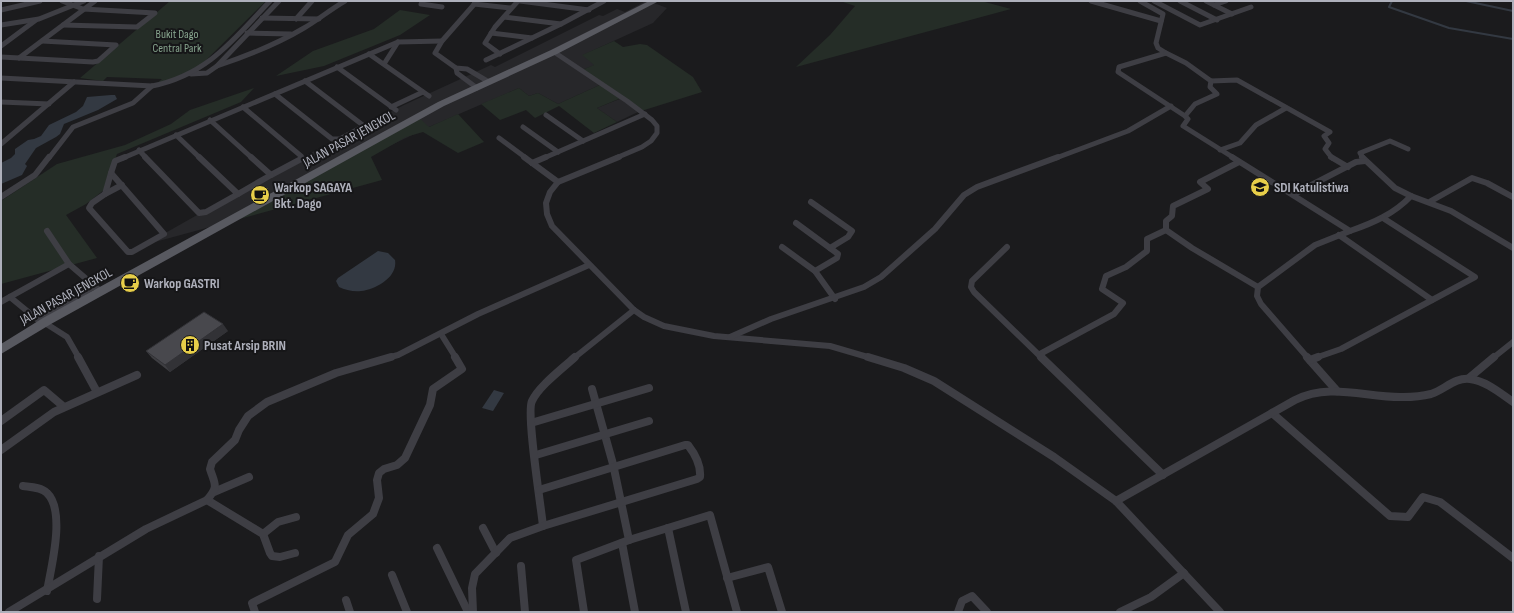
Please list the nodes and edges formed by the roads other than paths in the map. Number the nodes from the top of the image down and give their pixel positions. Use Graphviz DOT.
graph roads {
  1 [pos="40,1"];
  2 [pos="62,1"];
  3 [pos="84,1"];
  4 [pos="95,1"];
  5 [pos="270,1"];
  6 [pos="279,1"];
  7 [pos="312,1"];
  8 [pos="345,1"];
  9 [pos="433,1"];
  10 [pos="519,1"];
  11 [pos="604,1"];
  12 [pos="656,1"];
  13 [pos="1091,1"];
  14 [pos="1140,1"];
  15 [pos="1154,1"];
  16 [pos="1180,1"];
  17 [pos="1206,1"];
  18 [pos="1226,1"];
  19 [pos="475,2"];
  20 [pos="421,4"];
  21 [pos="428,5"];
  22 [pos="1214,5"];
  23 [pos="73,6"];
  24 [pos="442,7"];
  25 [pos="1251,7"];
  26 [pos="512,8"];
  27 [pos="83,9"];
  28 [pos="1,10"];
  29 [pos="589,10"];
  30 [pos="1232,14"];
  31 [pos="504,17"];
  32 [pos="262,18"];
  33 [pos="39,19"];
  34 [pos="296,19"];
  35 [pos="319,19"];
  36 [pos="1217,20"];
  37 [pos="1161,21"];
  38 [pos="561,24"];
  39 [pos="1,25"];
  40 [pos="63,25"];
  41 [pos="247,33"];
  42 [pos="491,33"];
  43 [pos="292,34"];
  44 [pos="532,38"];
  45 [pos="42,41"];
  46 [pos="442,41"];
  47 [pos="398,42"];
  48 [pos="1,46"];
  49 [pos="554,52"];
  50 [pos="1166,53"];
  51 [pos="369,54"];
  52 [pos="500,54"];
  53 [pos="1,57"];
  54 [pos="19,58"];
  55 [pos="486,60"];
  56 [pos="384,64"];
  57 [pos="217,66"];
  58 [pos="337,68"];
  59 [pos="456,68"];
  60 [pos="191,74"];
  61 [pos="1,78"];
  62 [pos="305,81"];
  63 [pos="1211,81"];
  64 [pos="74,82"];
  65 [pos="489,82"];
  66 [pos="152,86"];
  67 [pos="477,88"];
  68 [pos="424,92"];
  69 [pos="274,94"];
  70 [pos="429,96"];
  71 [pos="1,102"];
  72 [pos="9,102"];
  73 [pos="49,104"];
  74 [pos="1171,106"];
  75 [pos="243,107"];
  76 [pos="1,108"];
  77 [pos="1286,108"];
  78 [pos="645,114"];
  79 [pos="546,115"];
  80 [pos="1185,116"];
  81 [pos="210,120"];
  82 [pos="523,127"];
  83 [pos="176,135"];
  84 [pos="499,138"];
  85 [pos="583,141"];
  86 [pos="1,144"];
  87 [pos="1408,149"];
  88 [pos="139,150"];
  89 [pos="1220,150"];
  90 [pos="558,152"];
  91 [pos="1365,161"];
  92 [pos="1239,162"];
  93 [pos="532,163"];
  94 [pos="1348,167"];
  95 [pos="111,172"];
  96 [pos="271,175"];
  97 [pos="558,182"];
  98 [pos="122,185"];
  99 [pos="105,194"];
  100 [pos="238,194"];
  101 [pos="1294,194"];
  102 [pos="1411,196"];
  103 [pos="1,197"];
  104 [pos="1513,197"];
  105 [pos="1431,201"];
  106 [pos="811,202"];
  107 [pos="1383,218"];
  108 [pos="796,223"];
  109 [pos="1166,230"];
  110 [pos="47,231"];
  111 [pos="1350,231"];
  112 [pos="1339,235"];
  113 [pos="782,247"];
  114 [pos="1007,247"];
  115 [pos="830,248"];
  116 [pos="1513,248"];
  117 [pos="69,264"];
  118 [pos="589,265"];
  119 [pos="815,271"];
  120 [pos="1258,288"];
  121 [pos="98,289"];
  122 [pos="10,297"];
  123 [pos="835,299"];
  124 [pos="1432,300"];
  125 [pos="1,302"];
  126 [pos="634,310"];
  127 [pos="45,323"];
  128 [pos="441,334"];
  129 [pos="730,337"];
  130 [pos="1513,342"];
  131 [pos="1,350"];
  132 [pos="1040,354"];
  133 [pos="1310,360"];
  134 [pos="138,375"];
  135 [pos="1469,378"];
  136 [pos="649,388"];
  137 [pos="592,389"];
  138 [pos="1337,391"];
  139 [pos="97,392"];
  140 [pos="1513,402"];
  141 [pos="596,404"];
  142 [pos="64,407"];
  143 [pos="1272,413"];
  144 [pos="1,421"];
  145 [pos="649,421"];
  146 [pos="531,423"];
  147 [pos="606,435"];
  148 [pos="1,450"];
  149 [pos="536,455"];
  150 [pos="615,466"];
  151 [pos="1163,475"];
  152 [pos="249,477"];
  153 [pos="23,486"];
  154 [pos="539,490"];
  155 [pos="214,492"];
  156 [pos="207,500"];
  157 [pos="1116,501"];
  158 [pos="623,502"];
  159 [pos="296,517"];
  160 [pos="544,526"];
  161 [pos="483,528"];
  162 [pos="668,528"];
  163 [pos="263,534"];
  164 [pos="625,542"];
  165 [pos="437,548"];
  166 [pos="296,553"];
  167 [pos="496,553"];
  168 [pos="99,556"];
  169 [pos="1513,558"];
  170 [pos="521,566"];
  171 [pos="1184,573"];
  172 [pos="392,576"];
  173 [pos="727,578"];
  174 [pos="47,591"];
  175 [pos="97,599"];
  176 [pos="346,600"];
  177 [pos="9,612"];
  178 [pos="255,612"];
  179 [pos="350,612"];
  180 [pos="407,612"];
  181 [pos="468,612"];
  182 [pos="473,612"];
  183 [pos="525,612"];
  184 [pos="584,612"];
  185 [pos="635,612"];
  186 [pos="686,612"];
  187 [pos="736,612"];
  188 [pos="782,612"];
  189 [pos="958,612"];
  190 [pos="987,612"];
  191 [pos="1120,612"];
  192 [pos="1220,612"];
  1 -- 28 [label="street"];
  2 -- 23 [label="street"];
  3 -- 23 [label="street"];
  4 -- 27 [label="street"];
  5 -- 60 [label="street"];
  6 -- 32 [label="street"];
  7 -- 34 [label="street"];
  8 -- 35 [label="street"];
  9 -- 21 [label="street"];
  10 -- 26 [label="street"];
  10 -- 29 [label="street"];
  11 -- 29 [label="street"];
  12 -- 49 [label="main road, JALAN PASAR JENGKOL"];
  13 -- 37 [label="street"];
  14 -- 37 [label="street"];
  15 -- 36 [label="street"];
  16 -- 36 [label="street"];
  17 -- 22 [label="street"];
  18 -- 22 [label="street"];
  19 -- 26 [label="street"];
  19 -- 46 [label="street"];
  20 -- 21 [label="street"];
  21 -- 24 [label="street"];
  22 -- 30 [label="street"];
  23 -- 27 [label="street"];
  23 -- 33 [label="street"];
  25 -- 30 [label="street"];
  26 -- 31 [label="street"];
  27 -- 40 [label="street"];
  27 -- 40 [label="street"];
  29 -- 38 [label="street"];
  30 -- 36 [label="street"];
  31 -- 38 [label="street"];
  31 -- 42 [label="street"];
  32 -- 34 [label="street"];
  32 -- 41 [label="street"];
  33 -- 39 [label="street"];
  33 -- 48 [label="street"];
  34 -- 35 [label="street"];
  35 -- 43 [label="street"];
  37 -- 50 [label="street"];
  38 -- 44 [label="street"];
  40 -- 45 [label="street"];
  41 -- 43 [label="street"];
  41 -- 57 [label="street"];
  42 -- 44 [label="street"];
  42 -- 52 [label="street"];
  43 -- 57 [label="street"];
  44 -- 52 [label="street"];
  45 -- 54 [label="street"];
  45 -- 54 [label="street"];
  46 -- 47 [label="street"];
  46 -- 59 [label="street"];
  47 -- 51 [label="street"];
  47 -- 56 [label="street"];
  49 -- 65 [label="main road, JALAN PASAR JENGKOL"];
  49 -- 78 [label="street"];
  50 -- 63 [label="street"];
  50 -- 74 [label="street"];
  51 -- 56 [label="street"];
  51 -- 58 [label="street"];
  52 -- 55 [label="street"];
  53 -- 54 [label="street"];
  56 -- 68 [label="street"];
  57 -- 60 [label="street"];
  58 -- 62 [label="street"];
  58 -- 68 [label="street"];
  59 -- 65 [label="street"];
  59 -- 67 [label="street"];
  60 -- 66 [label="street"];
  61 -- 64 [label="street"];
  62 -- 69 [label="street"];
  62 -- 69 [label="street"];
  63 -- 77 [label="street"];
  63 -- 80 [label="street"];
  64 -- 66 [label="street"];
  64 -- 73 [label="street"];
  65 -- 67 [label="main road, JALAN PASAR JENGKOL"];
  66 -- 103 [label="street"];
  67 -- 121 [label="main road, JALAN PASAR JENGKOL"];
  68 -- 70 [label="street"];
  69 -- 75 [label="street"];
  71 -- 72 [label="street"];
  72 -- 73 [label="street"];
  72 -- 76 [label="street"];
  73 -- 86 [label="street"];
  74 -- 80 [label="street"];
  74 -- 123 [label="street"];
  75 -- 81 [label="street"];
  75 -- 96 [label="street"];
  77 -- 89 [label="street"];
  77 -- 94 [label="street"];
  78 -- 85 [label="street"];
  78 -- 97 [label="street"];
  79 -- 85 [label="street"];
  80 -- 89 [label="street"];
  81 -- 83 [label="street"];
  81 -- 96 [label="street"];
  82 -- 90 [label="street"];
  83 -- 88 [label="street"];
  83 -- 100 [label="street"];
  84 -- 93 [label="street"];
  85 -- 90 [label="street"];
  87 -- 91 [label="street"];
  88 -- 95 [label="street"];
  88 -- 100 [label="street"];
  89 -- 92 [label="street"];
  90 -- 93 [label="street"];
  91 -- 94 [label="street"];
  91 -- 102 [label="street"];
  92 -- 101 [label="street"];
  92 -- 109 [label="street"];
  93 -- 97 [label="street"];
  94 -- 101 [label="street"];
  95 -- 98 [label="street"];
  95 -- 99 [label="street"];
  96 -- 100 [label="street"];
  97 -- 118 [label="street"];
  98 -- 99 [label="street"];
  98 -- 99 [label="street"];
  101 -- 111 [label="street"];
  102 -- 105 [label="street"];
  102 -- 107 [label="street"];
  104 -- 105 [label="street"];
  105 -- 116 [label="street"];
  106 -- 115 [label="street"];
  107 -- 111 [label="street"];
  107 -- 124 [label="street"];
  108 -- 115 [label="street"];
  109 -- 120 [label="street"];
  109 -- 132 [label="street"];
  110 -- 117 [label="street"];
  111 -- 112 [label="street"];
  112 -- 120 [label="street"];
  112 -- 124 [label="street"];
  113 -- 119 [label="street"];
  114 -- 132 [label="street"];
  115 -- 119 [label="street"];
  117 -- 121 [label="street"];
  117 -- 122 [label="street"];
  118 -- 126 [label="street"];
  118 -- 128 [label="street"];
  119 -- 123 [label="street"];
  120 -- 133 [label="street"];
  121 -- 122 [label="street"];
  121 -- 127 [label="main road, JALAN PASAR JENGKOL"];
  122 -- 125 [label="street"];
  123 -- 129 [label="street"];
  124 -- 133 [label="street"];
  126 -- 129 [label="street"];
  126 -- 146 [label="street"];
  127 -- 131 [label="main road, JALAN PASAR JENGKOL"];
  127 -- 139 [label="street"];
  128 -- 155 [label="street"];
  128 -- 178 [label="street"];
  129 -- 157 [label="street"];
  130 -- 135 [label="street"];
  132 -- 151 [label="street"];
  133 -- 138 [label="street"];
  134 -- 139 [label="street"];
  135 -- 138 [label="street"];
  135 -- 140 [label="street"];
  136 -- 141 [label="street"];
  137 -- 141 [label="street"];
  138 -- 143 [label="street"];
  139 -- 142 [label="street"];
  141 -- 146 [label="street"];
  141 -- 147 [label="street"];
  142 -- 144 [label="street"];
  142 -- 148 [label="street"];
  143 -- 151 [label="street"];
  143 -- 169 [label="street"];
  145 -- 147 [label="street"];
  146 -- 149 [label="street"];
  147 -- 149 [label="street"];
  147 -- 150 [label="street"];
  149 -- 154 [label="street"];
  150 -- 154 [label="street"];
  150 -- 158 [label="street"];
  150 -- 158 [label="street"];
  151 -- 157 [label="street"];
  152 -- 155 [label="street"];
  153 -- 174 [label="street"];
  154 -- 160 [label="street"];
  155 -- 156 [label="street"];
  156 -- 163 [label="street"];
  156 -- 168 [label="street"];
  157 -- 171 [label="street"];
  158 -- 160 [label="street"];
  158 -- 164 [label="street"];
  159 -- 163 [label="street"];
  160 -- 167 [label="street"];
  161 -- 167 [label="street"];
  162 -- 164 [label="street"];
  162 -- 173 [label="street"];
  162 -- 186 [label="street"];
  163 -- 166 [label="street"];
  164 -- 184 [label="street"];
  164 -- 185 [label="street"];
  165 -- 181 [label="street"];
  167 -- 182 [label="street"];
  168 -- 174 [label="street"];
  168 -- 175 [label="street"];
  170 -- 183 [label="street"];
  171 -- 191 [label="street"];
  171 -- 192 [label="street"];
  172 -- 180 [label="street"];
  173 -- 187 [label="street"];
  173 -- 188 [label="street"];
  174 -- 177 [label="street"];
  176 -- 179 [label="street"];
  189 -- 190 [label="street"];
}
